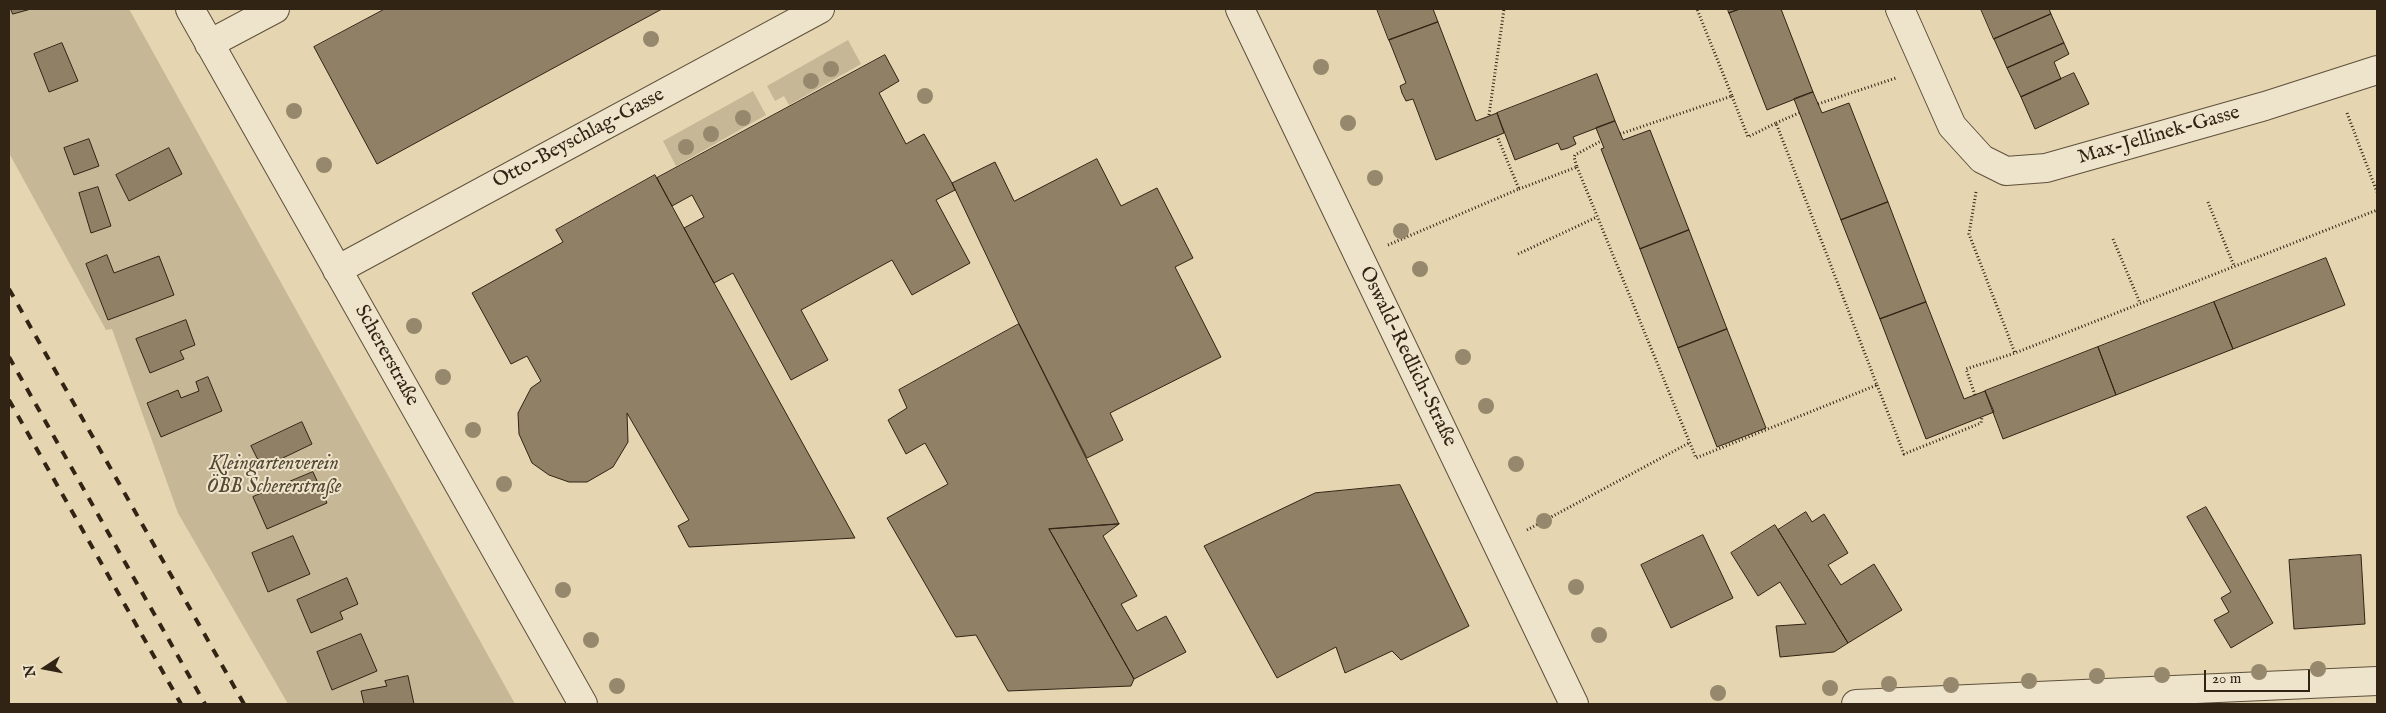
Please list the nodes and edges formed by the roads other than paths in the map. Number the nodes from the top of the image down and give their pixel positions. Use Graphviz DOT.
graph roads {
  1 [pos="190,9"];
  2 [pos="274,9"];
  3 [pos="820,9"];
  4 [pos="1240,9"];
  5 [pos="1900,9"];
  6 [pos="209,44"];
  7 [pos="2377,70"];
  8 [pos="337,270"];
  9 [pos="2377,681"];
  10 [pos="582,704"];
  11 [pos="1574,704"];
  12 [pos="1856,704"];
  1 -- 6 [label="street, Schererstraße"];
  2 -- 6 [label="street"];
  3 -- 8 [label="street, Otto-Beyschlag-Gasse"];
  4 -- 11 [label="street, Oswald-Redlich-Straße"];
  5 -- 7 [label="street, Max-Jellinek-Gasse"];
  6 -- 8 [label="street, Schererstraße"];
  8 -- 10 [label="street, Schererstraße"];
  9 -- 12 [label="street"];
}
